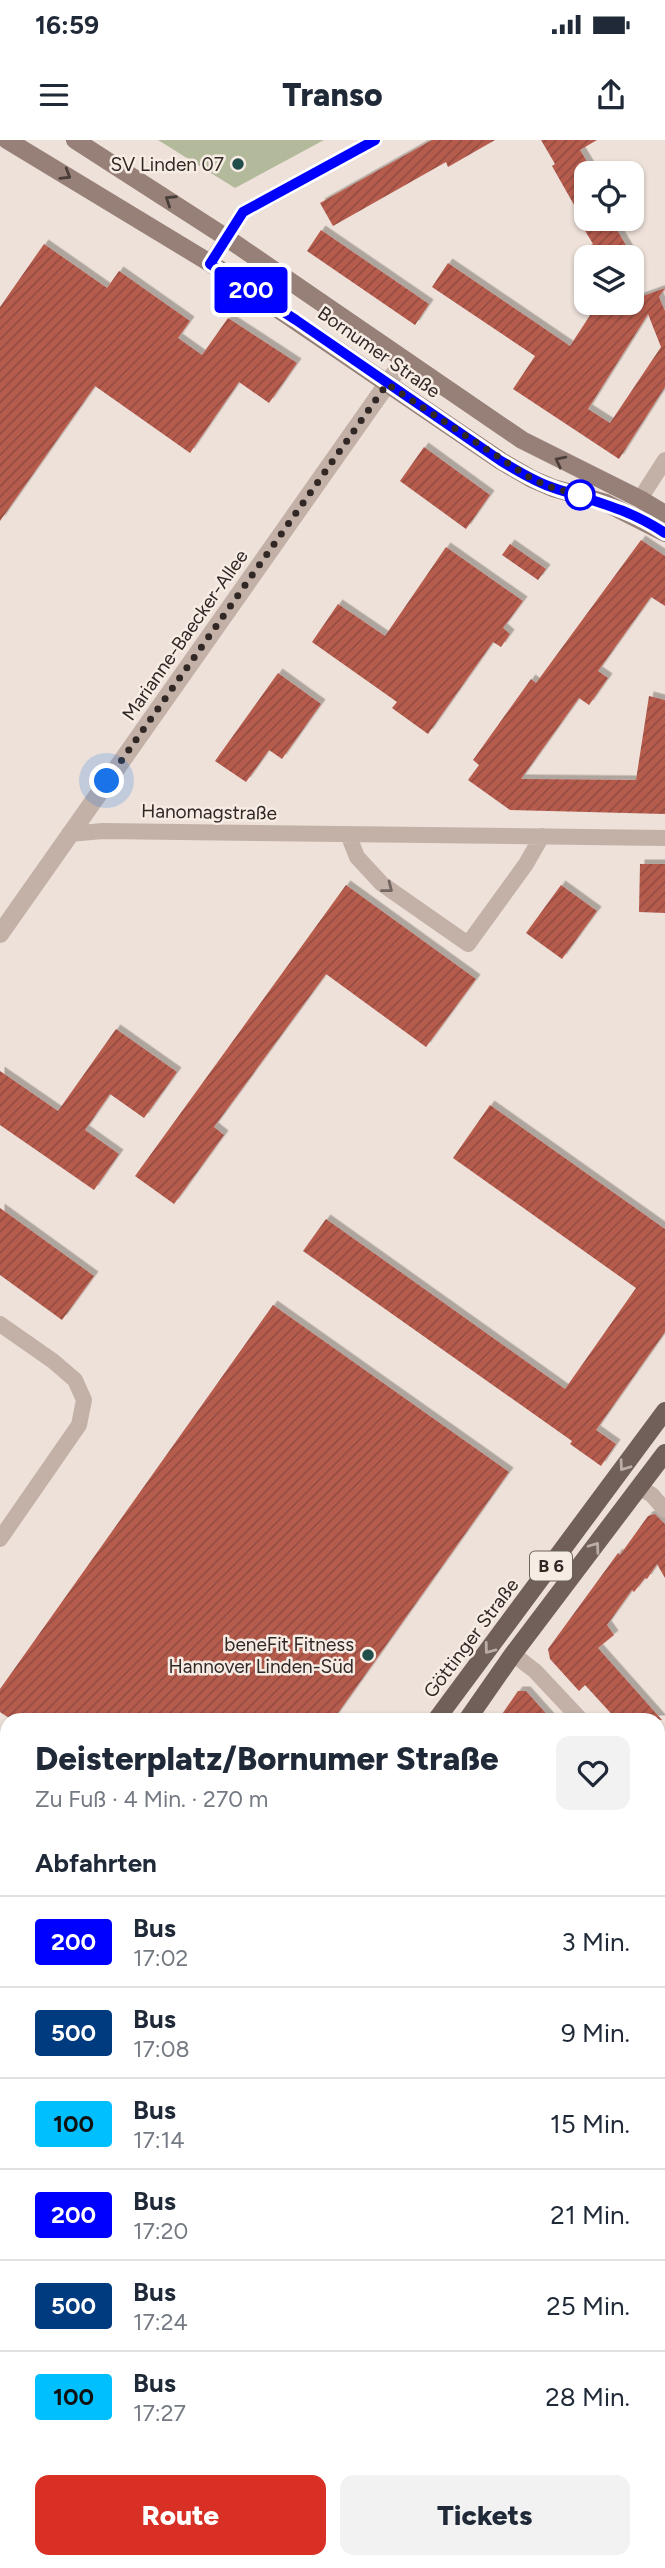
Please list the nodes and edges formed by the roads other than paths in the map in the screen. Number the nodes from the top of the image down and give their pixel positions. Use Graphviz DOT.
graph roads {
  1 [pos="75,140"];
  2 [pos="375,140"];
  3 [pos="16,142"];
  4 [pos="227,238"];
  5 [pos="210,264"];
  6 [pos="404,360"];
  7 [pos="387,384"];
  8 [pos="665,460"];
  9 [pos="640,499"];
  10 [pos="665,514"];
  11 [pos="665,533"];
  12 [pos="69,834"];
  13 [pos="348,834"];
  14 [pos="542,836"];
  15 [pos="665,838"];
  16 [pos="0,934"];
  17 [pos="0,1324"];
  18 [pos="665,1412"];
  19 [pos="665,1452"];
  20 [pos="639,1487"];
  21 [pos="665,1510"];
  22 [pos="0,1539"];
  23 [pos="513,1654"];
  24 [pos="441,1713"];
  25 [pos="472,1713"];
  26 [pos="574,1713"];
  4 -- 1 [label="main road, Bornumer Straße, one-way"];
  2 -- 4 [label="street"];
  3 -- 5 [label="main road, Bornumer Straße, one-way"];
  4 -- 5 [label="street"];
  4 -- 6 [label="main road, Bornumer Straße"];
  5 -- 7 [label="main road, Bornumer Straße"];
  6 -- 7 [label="street, Marianne-Baecker-Allee"];
  9 -- 6 [label="main road, Bornumer Straße, one-way"];
  7 -- 11 [label="main road, Bornumer Straße"];
  7 -- 12 [label="street, Marianne-Baecker-Allee"];
  8 -- 9 [label="street"];
  9 -- 10 [label="main road, Bornumer Straße"];
  12 -- 13 [label="street, Hanomagstraße"];
  12 -- 16 [label="street, Marianne-Baecker-Allee"];
  13 -- 14 [label="street, Hanomagstraße"];
  13 -- 14 [label="street, one-way"];
  14 -- 15 [label="street, Hanomagstraße"];
  17 -- 22 [label="street"];
  18 -- 24 [label="main road, Göttinger Straße / B 6, one-way"];
  19 -- 20 [label="main road, B 6"];
  20 -- 21 [label="street"];
  23 -- 20 [label="main road, B 6, one-way"];
  23 -- 25 [label="main road, B 6"];
  23 -- 26 [label="street"];
}
